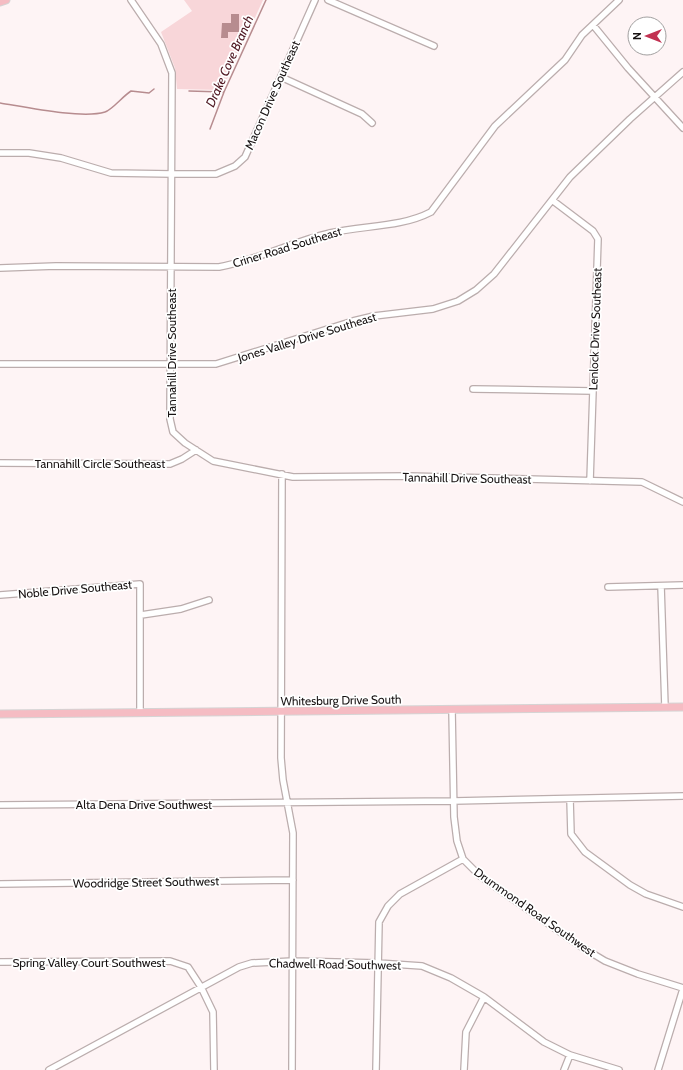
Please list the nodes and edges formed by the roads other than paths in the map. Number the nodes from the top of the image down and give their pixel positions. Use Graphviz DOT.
graph roads {
  1 [pos="6,0"];
  2 [pos="131,0"];
  3 [pos="315,0"];
  4 [pos="328,0"];
  5 [pos="620,0"];
  6 [pos="0,2"];
  7 [pos="593,25"];
  8 [pos="434,46"];
  9 [pos="683,72"];
  10 [pos="281,77"];
  11 [pos="656,96"];
  12 [pos="372,123"];
  13 [pos="683,128"];
  14 [pos="0,153"];
  15 [pos="172,174"];
  16 [pos="552,200"];
  17 [pos="170,267"];
  18 [pos="0,268"];
  19 [pos="0,364"];
  20 [pos="170,364"];
  21 [pos="473,389"];
  22 [pos="592,391"];
  23 [pos="196,450"];
  24 [pos="0,462"];
  25 [pos="282,474"];
  26 [pos="590,481"];
  27 [pos="683,502"];
  28 [pos="661,586"];
  29 [pos="683,586"];
  30 [pos="608,587"];
  31 [pos="0,595"];
  32 [pos="209,600"];
  33 [pos="140,615"];
  34 [pos="665,707"];
  35 [pos="683,707"];
  36 [pos="452,710"];
  37 [pos="281,712"];
  38 [pos="140,713"];
  39 [pos="0,714"];
  40 [pos="683,796"];
  41 [pos="570,799"];
  42 [pos="454,801"];
  43 [pos="288,803"];
  44 [pos="0,805"];
  45 [pos="463,859"];
  46 [pos="293,880"];
  47 [pos="0,884"];
  48 [pos="683,907"];
  49 [pos="0,962"];
  50 [pos="293,962"];
  51 [pos="378,963"];
  52 [pos="202,987"];
  53 [pos="683,989"];
  54 [pos="484,997"];
  55 [pos="570,1055"];
  56 [pos="49,1070"];
  57 [pos="214,1070"];
  58 [pos="292,1070"];
  59 [pos="376,1070"];
  60 [pos="464,1070"];
  61 [pos="564,1070"];
  62 [pos="619,1070"];
  63 [pos="658,1070"];
  1 -- 6 [label="main road"];
  2 -- 15 [label="street, Tannahill Drive Southeast"];
  3 -- 10 [label="street, Macon Drive Southeast"];
  4 -- 8 [label="street"];
  5 -- 7 [label="street, Criner Road Southeast"];
  7 -- 11 [label="street"];
  7 -- 17 [label="street, Criner Road Southeast"];
  9 -- 11 [label="street, Jones Valley Drive Southeast"];
  10 -- 12 [label="street"];
  10 -- 15 [label="street, Macon Drive Southeast"];
  11 -- 13 [label="street"];
  11 -- 16 [label="street, Jones Valley Drive Southeast"];
  14 -- 15 [label="street, Macon Drive Southeast"];
  15 -- 17 [label="street, Tannahill Drive Southeast"];
  16 -- 20 [label="street, Jones Valley Drive Southeast"];
  16 -- 22 [label="street, Lenlock Drive Southeast"];
  17 -- 18 [label="street, Criner Road Southeast"];
  17 -- 20 [label="street, Tannahill Drive Southeast"];
  19 -- 20 [label="street, Jones Valley Drive Southeast"];
  20 -- 23 [label="street, Tannahill Drive Southeast"];
  21 -- 22 [label="street"];
  22 -- 26 [label="street, Lenlock Drive Southeast"];
  23 -- 24 [label="street, Tannahill Circle Southeast"];
  23 -- 25 [label="street, Tannahill Drive Southeast"];
  25 -- 26 [label="street, Tannahill Drive Southeast"];
  25 -- 37 [label="street"];
  26 -- 27 [label="street, Tannahill Drive Southeast"];
  28 -- 29 [label="street"];
  28 -- 30 [label="street"];
  28 -- 34 [label="street"];
  31 -- 33 [label="street, Noble Drive Southeast"];
  32 -- 33 [label="street"];
  33 -- 38 [label="street, Noble Drive Southeast"];
  34 -- 35 [label="main road, Whitesburg Drive South"];
  34 -- 36 [label="main road, Whitesburg Drive South"];
  36 -- 37 [label="main road, Whitesburg Drive South"];
  36 -- 42 [label="street, Drummond Road Southwest"];
  37 -- 38 [label="main road, Whitesburg Drive South"];
  37 -- 43 [label="street"];
  38 -- 39 [label="main road, Whitesburg Drive South"];
  40 -- 41 [label="street"];
  41 -- 42 [label="street"];
  41 -- 48 [label="street"];
  42 -- 43 [label="street"];
  42 -- 45 [label="street, Drummond Road Southwest"];
  43 -- 44 [label="street, Alta Dena Drive Southwest"];
  43 -- 46 [label="street"];
  45 -- 51 [label="street"];
  45 -- 53 [label="street, Drummond Road Southwest"];
  46 -- 47 [label="street, Woodridge Street Southwest"];
  46 -- 50 [label="street"];
  49 -- 52 [label="street, Spring Valley Court Southwest"];
  50 -- 51 [label="street, Chadwell Road Southwest"];
  50 -- 52 [label="street, Chadwell Road Southwest"];
  50 -- 58 [label="street"];
  51 -- 54 [label="street, Chadwell Road Southwest"];
  51 -- 59 [label="street"];
  52 -- 56 [label="street, Chadwell Road Southwest"];
  52 -- 57 [label="street, Spring Valley Court Southwest"];
  53 -- 63 [label="street"];
  54 -- 55 [label="street, Chadwell Road Southwest"];
  54 -- 60 [label="street"];
  55 -- 61 [label="street"];
  55 -- 62 [label="street, Chadwell Road Southwest"];
}
